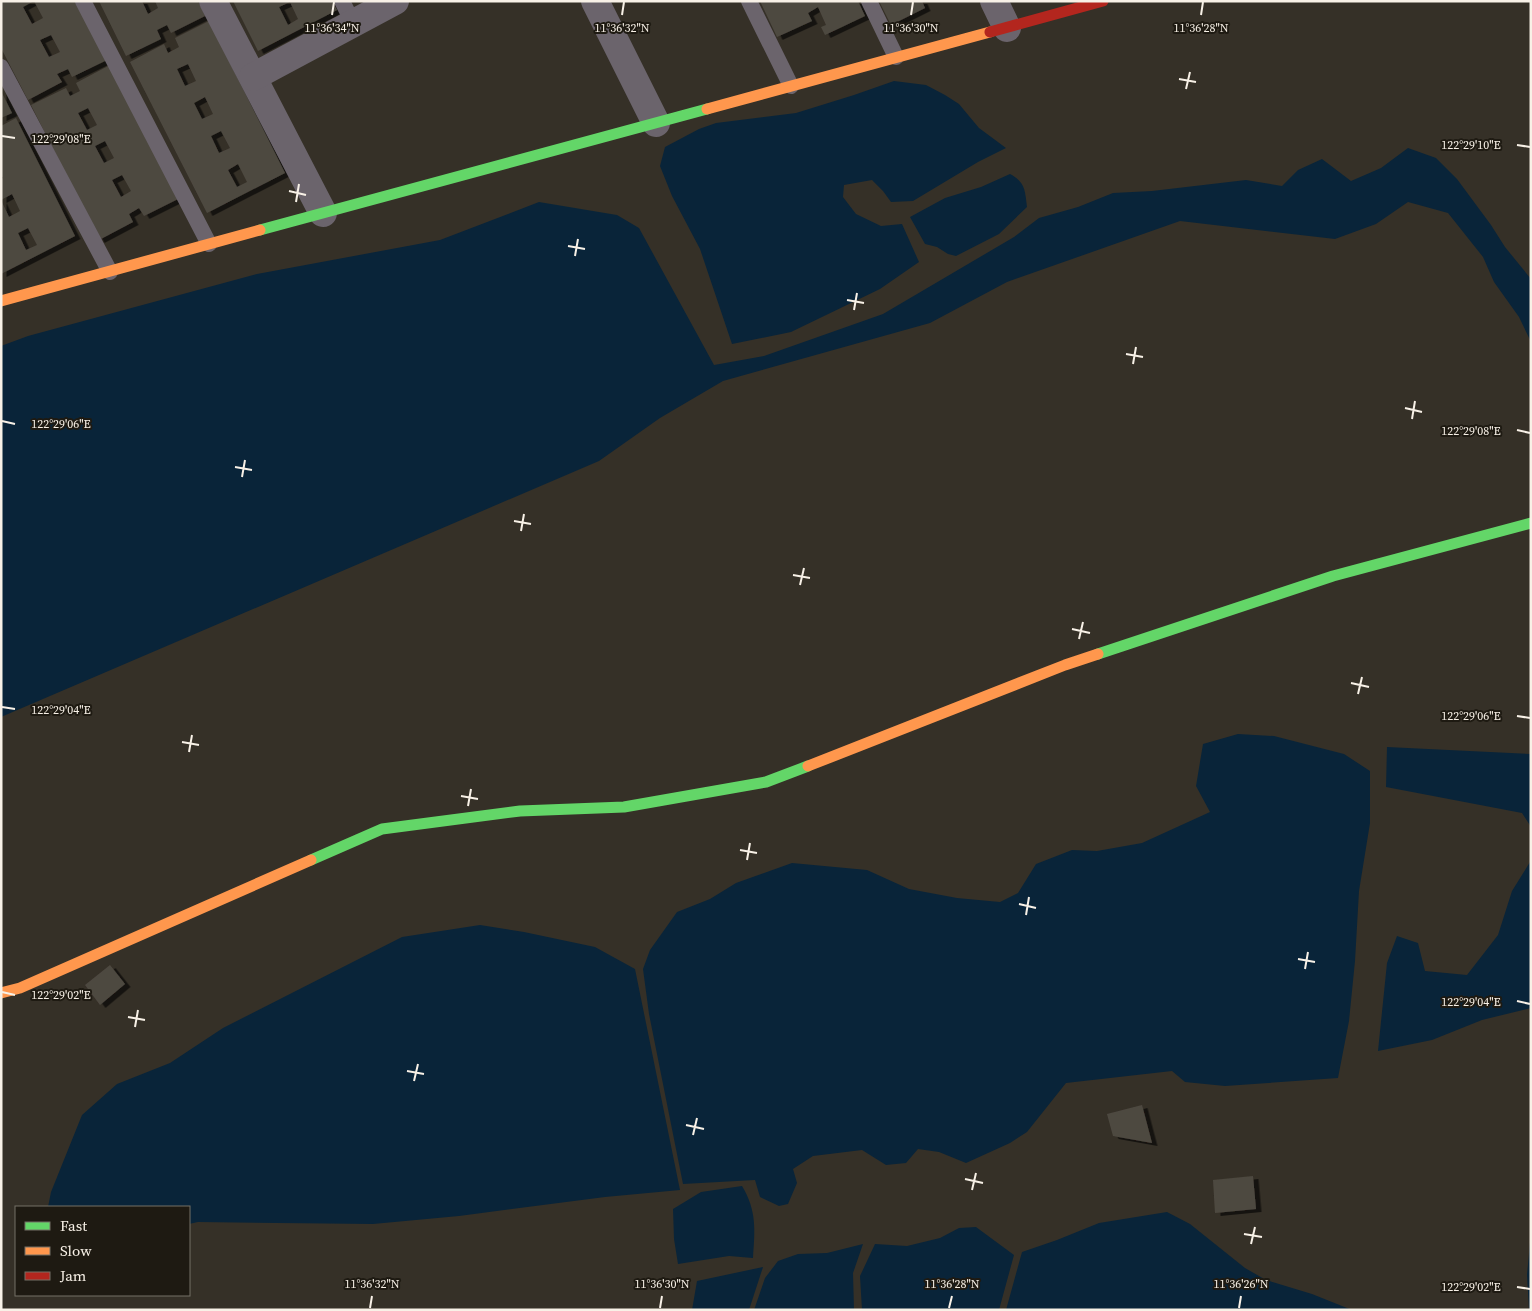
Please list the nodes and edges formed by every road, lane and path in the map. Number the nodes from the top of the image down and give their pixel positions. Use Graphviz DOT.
graph roads {
  1 [pos="84,1"];
  2 [pos="213,1"];
  3 [pos="395,1"];
  4 [pos="595,1"];
  5 [pos="749,1"];
  6 [pos="869,1"];
  7 [pos="994,1"];
  8 [pos="1103,1"];
  9 [pos="348,12"];
  10 [pos="1007,28"];
  11 [pos="896,57"];
  12 [pos="1,67"];
  13 [pos="253,77"];
  14 [pos="791,86"];
  15 [pos="656,123"];
  16 [pos="323,213"];
  17 [pos="209,244"];
  18 [pos="110,272"];
  19 [pos="1,301"];
  20 [pos="1531,523"];
  21 [pos="1,993"];
  1 -- 17 [label="lane"];
  2 -- 13 [label="street"];
  3 -- 9 [label="street"];
  4 -- 15 [label="street"];
  5 -- 14 [label="lane"];
  6 -- 11 [label="lane"];
  7 -- 10 [label="street"];
  8 -- 10 [label="street"];
  9 -- 13 [label="street"];
  10 -- 11 [label="street"];
  11 -- 14 [label="street"];
  12 -- 18 [label="lane"];
  13 -- 16 [label="street"];
  14 -- 15 [label="street"];
  15 -- 16 [label="street"];
  16 -- 17 [label="street"];
  17 -- 18 [label="street"];
  18 -- 19 [label="street"];
  20 -- 21 [label="street"];
}
